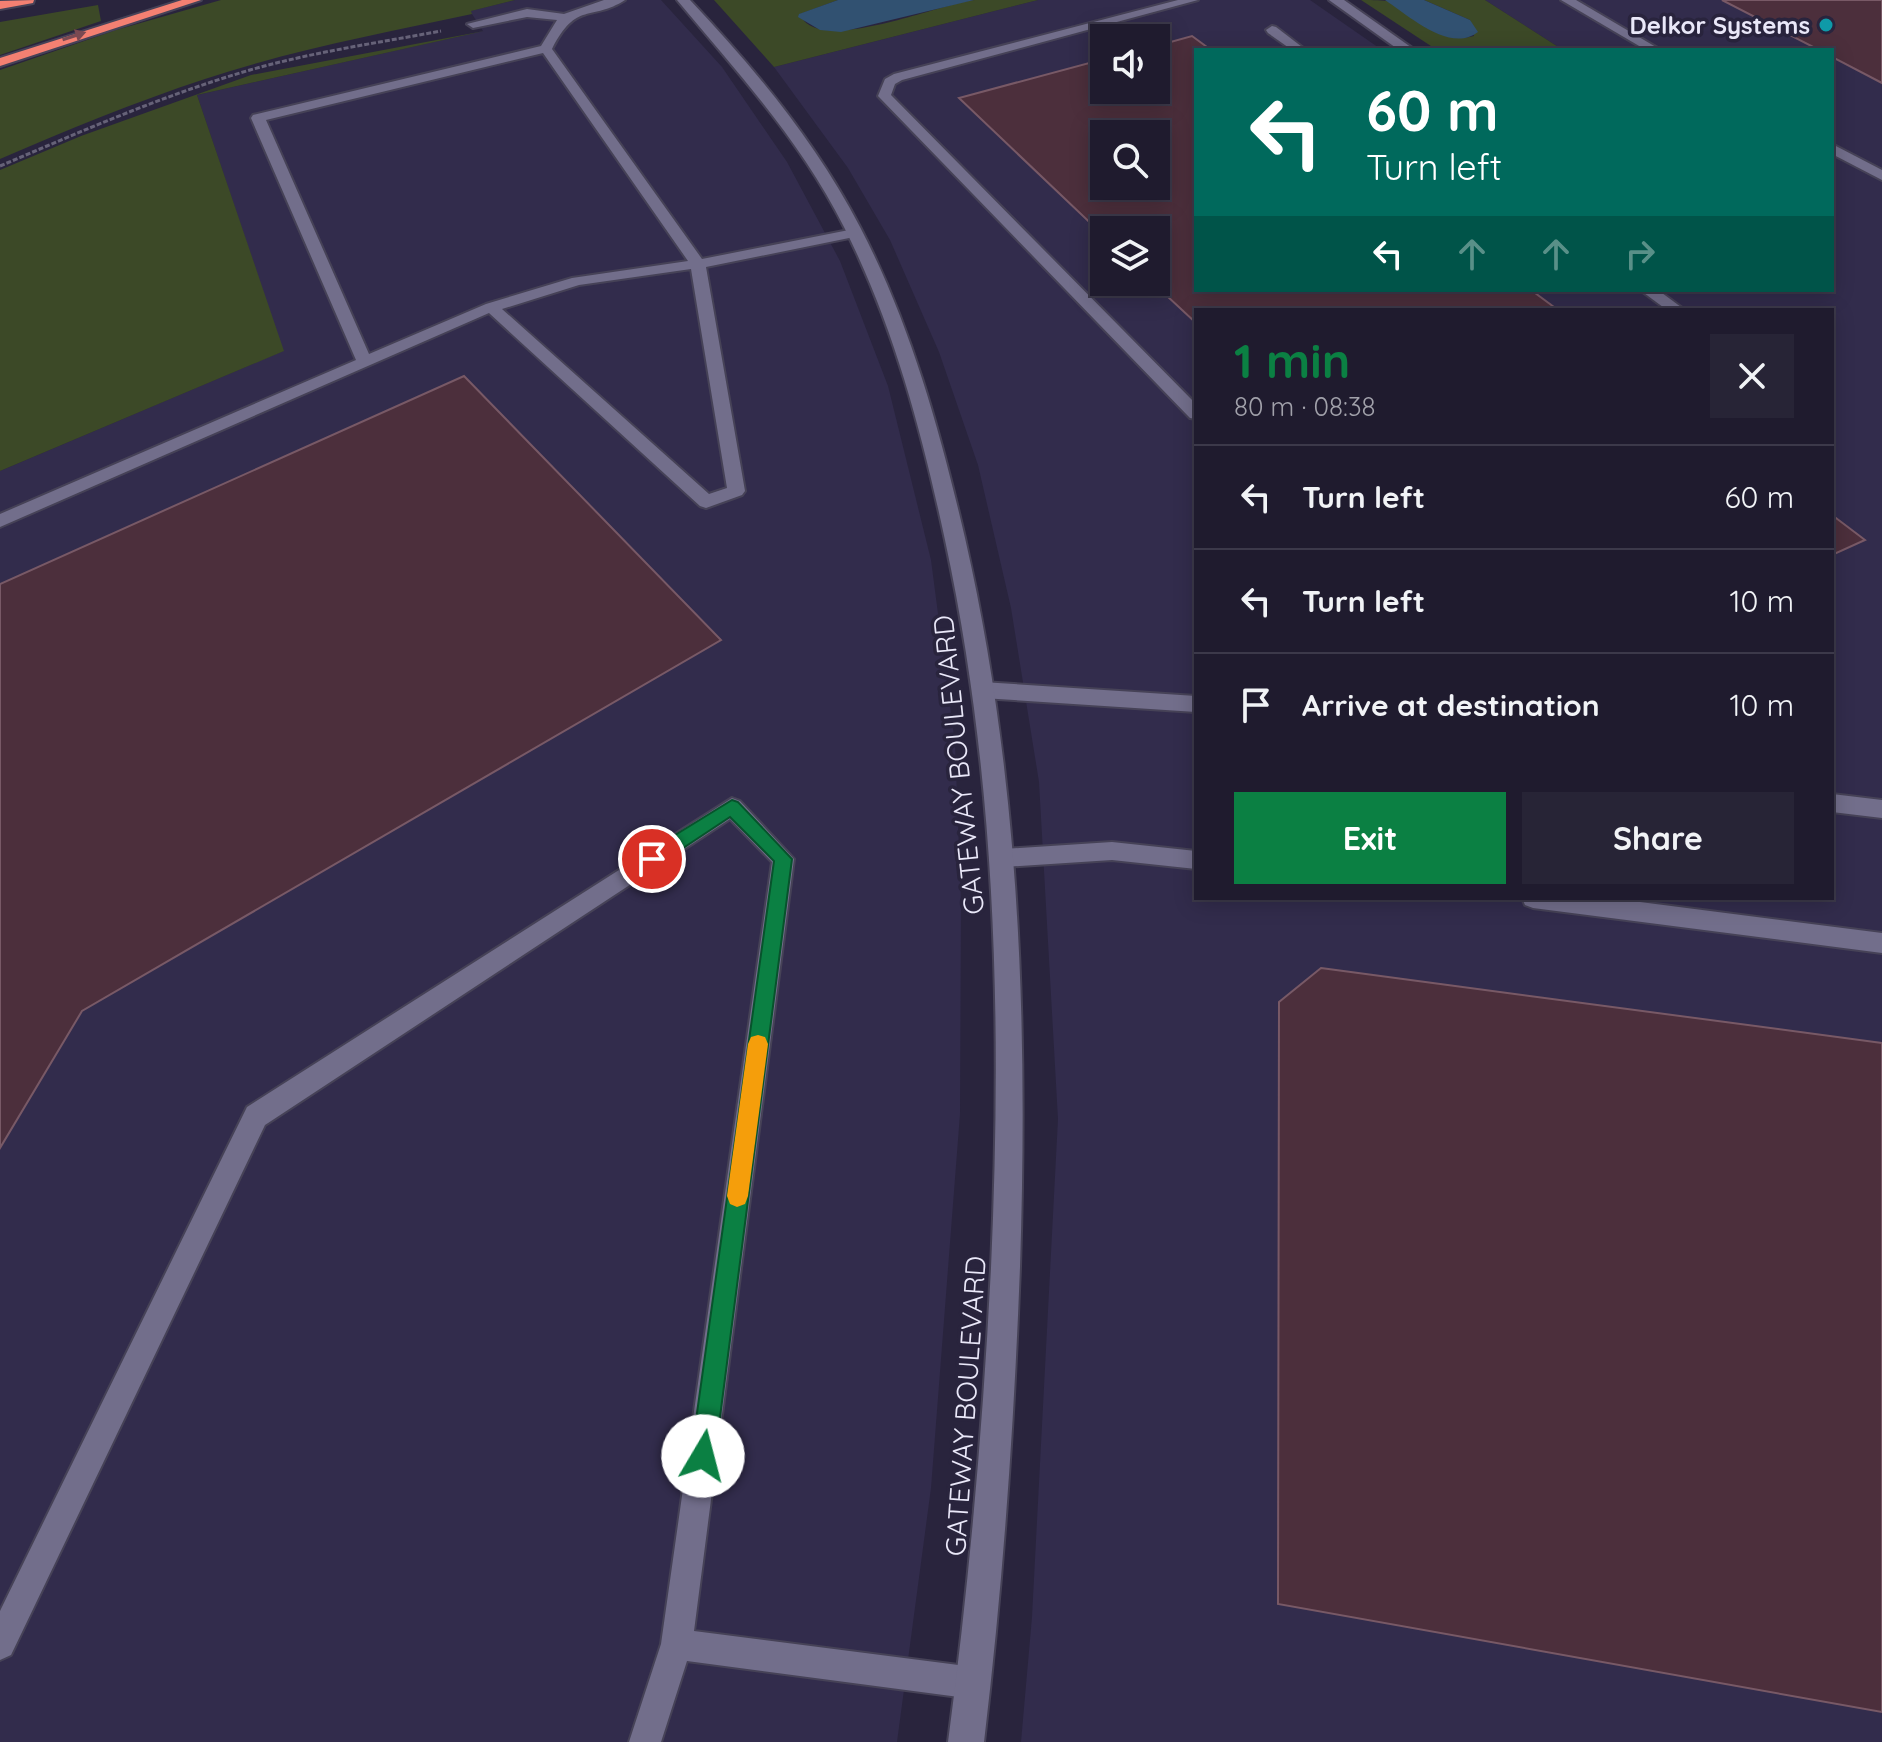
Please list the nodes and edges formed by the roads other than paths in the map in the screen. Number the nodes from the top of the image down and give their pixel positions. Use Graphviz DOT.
graph roads {
  1 [pos="28,0"];
  2 [pos="195,0"];
  3 [pos="619,0"];
  4 [pos="683,0"];
  5 [pos="1192,0"];
  6 [pos="1335,0"];
  7 [pos="1567,0"];
  8 [pos="0,5"];
  9 [pos="564,17"];
  10 [pos="473,24"];
  11 [pos="1272,30"];
  12 [pos="1297,48"];
  13 [pos="1405,48"];
  14 [pos="1651,48"];
  15 [pos="546,49"];
  16 [pos="0,62"];
  17 [pos="1834,149"];
  18 [pos="1882,176"];
  19 [pos="854,233"];
  20 [pos="698,264"];
  21 [pos="1651,292"];
  22 [pos="491,307"];
  23 [pos="1674,308"];
  24 [pos="365,362"];
  25 [pos="1194,412"];
  26 [pos="0,521"];
  27 [pos="982,690"];
  28 [pos="1194,704"];
  29 [pos="1834,803"];
  30 [pos="1882,809"];
  31 [pos="1004,858"];
  32 [pos="1194,860"];
  33 [pos="1549,900"];
  34 [pos="1882,943"];
  35 [pos="0,1644"];
  36 [pos="677,1644"];
  37 [pos="974,1683"];
  38 [pos="645,1742"];
  39 [pos="966,1742"];
  1 -- 8 [label="highway"];
  16 -- 2 [label="highway, one-way"];
  3 -- 9 [label="lane"];
  4 -- 19 [label="street, GATEWAY BOULEVARD"];
  5 -- 25 [label="lane"];
  6 -- 13 [label="street"];
  7 -- 14 [label="lane"];
  9 -- 10 [label="lane"];
  9 -- 15 [label="lane"];
  11 -- 12 [label="lane"];
  15 -- 20 [label="lane"];
  15 -- 24 [label="lane"];
  17 -- 18 [label="lane"];
  19 -- 20 [label="lane"];
  19 -- 27 [label="street, GATEWAY BOULEVARD"];
  20 -- 22 [label="lane"];
  20 -- 22 [label="lane"];
  21 -- 23 [label="lane"];
  22 -- 24 [label="lane"];
  24 -- 26 [label="lane"];
  27 -- 28 [label="lane"];
  27 -- 31 [label="street, GATEWAY BOULEVARD"];
  29 -- 30 [label="lane"];
  31 -- 32 [label="lane"];
  31 -- 37 [label="street, GATEWAY BOULEVARD"];
  33 -- 34 [label="lane"];
  35 -- 36 [label="lane"];
  36 -- 37 [label="lane"];
  36 -- 38 [label="lane"];
  37 -- 39 [label="street, GATEWAY BOULEVARD"];
}
